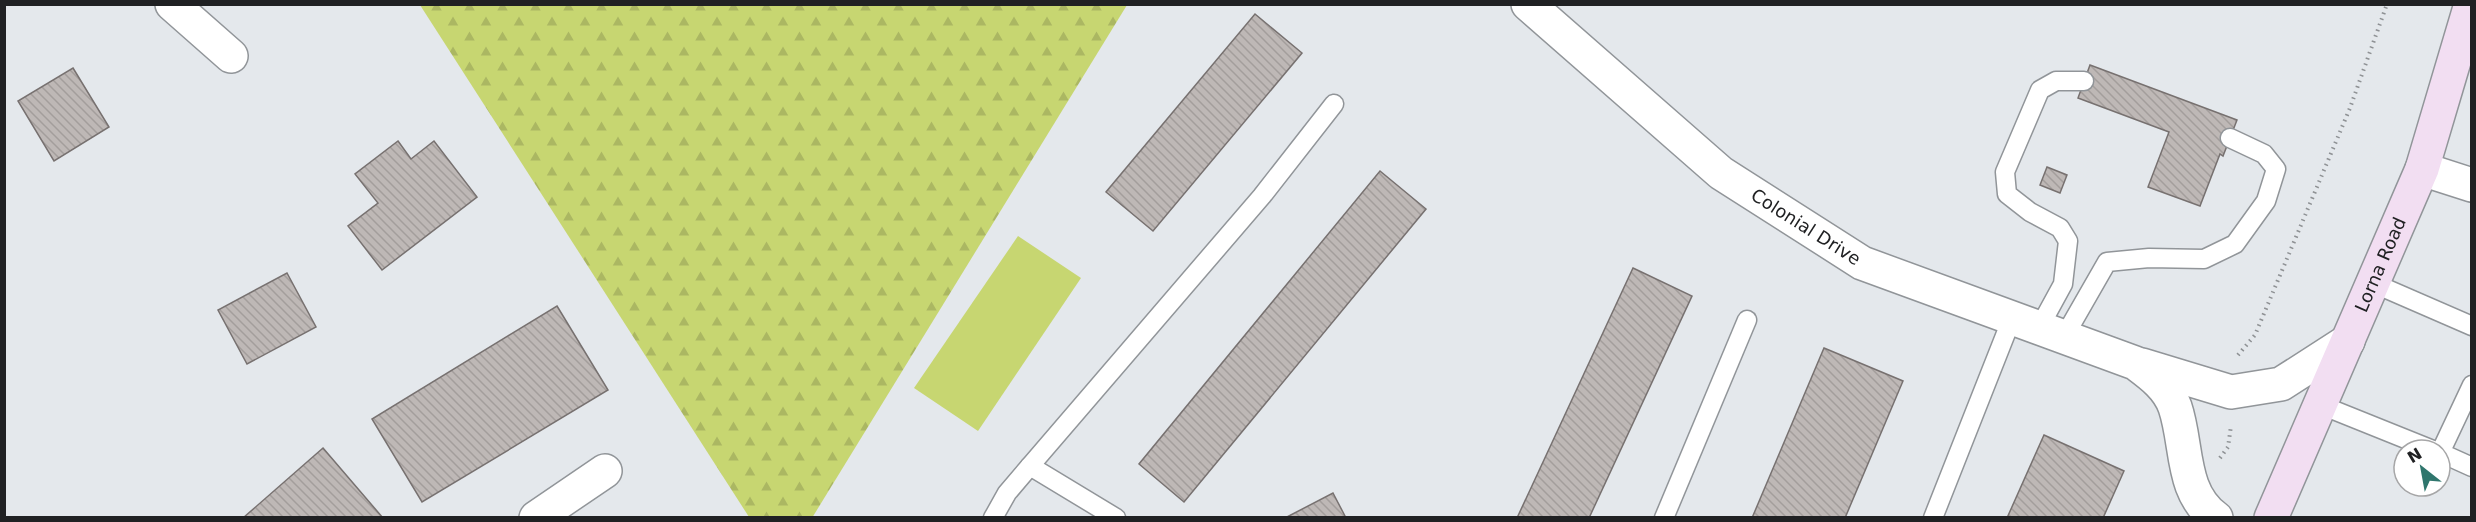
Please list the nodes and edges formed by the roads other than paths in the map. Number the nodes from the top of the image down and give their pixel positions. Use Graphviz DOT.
graph roads {
  1 [pos="172,4"];
  2 [pos="1528,4"];
  3 [pos="2471,4"];
  4 [pos="231,56"];
  5 [pos="2084,81"];
  6 [pos="1335,104"];
  7 [pos="2230,138"];
  8 [pos="2422,169"];
  9 [pos="2472,185"];
  10 [pos="2373,284"];
  11 [pos="1747,320"];
  12 [pos="2472,326"];
  13 [pos="2038,328"];
  14 [pos="2348,341"];
  15 [pos="2135,363"];
  16 [pos="2472,385"];
  17 [pos="2321,405"];
  18 [pos="2403,438"];
  19 [pos="2445,438"];
  20 [pos="2452,458"];
  21 [pos="1030,466"];
  22 [pos="2472,467"];
  23 [pos="605,471"];
  24 [pos="2206,506"];
  25 [pos="536,518"];
  26 [pos="993,518"];
  27 [pos="1116,518"];
  28 [pos="1664,518"];
  29 [pos="1933,518"];
  30 [pos="2271,518"];
  1 -- 4 [label="street"];
  2 -- 13 [label="street, Colonial Drive"];
  3 -- 8 [label="street, Lorna Road"];
  5 -- 13 [label="lane"];
  6 -- 21 [label="lane"];
  7 -- 13 [label="lane"];
  8 -- 9 [label="street"];
  8 -- 10 [label="street, Lorna Road"];
  10 -- 12 [label="lane"];
  10 -- 14 [label="street, Lorna Road"];
  11 -- 28 [label="lane"];
  13 -- 15 [label="street, Colonial Drive"];
  13 -- 29 [label="lane"];
  14 -- 15 [label="street, Colonial Drive"];
  14 -- 17 [label="street, Lorna Road"];
  15 -- 24 [label="street, Colonial Drive"];
  16 -- 19 [label="lane"];
  17 -- 18 [label="lane"];
  17 -- 30 [label="street, Lorna Road"];
  20 -- 22 [label="lane"];
  21 -- 26 [label="lane"];
  21 -- 27 [label="lane"];
  23 -- 25 [label="street"];
}
